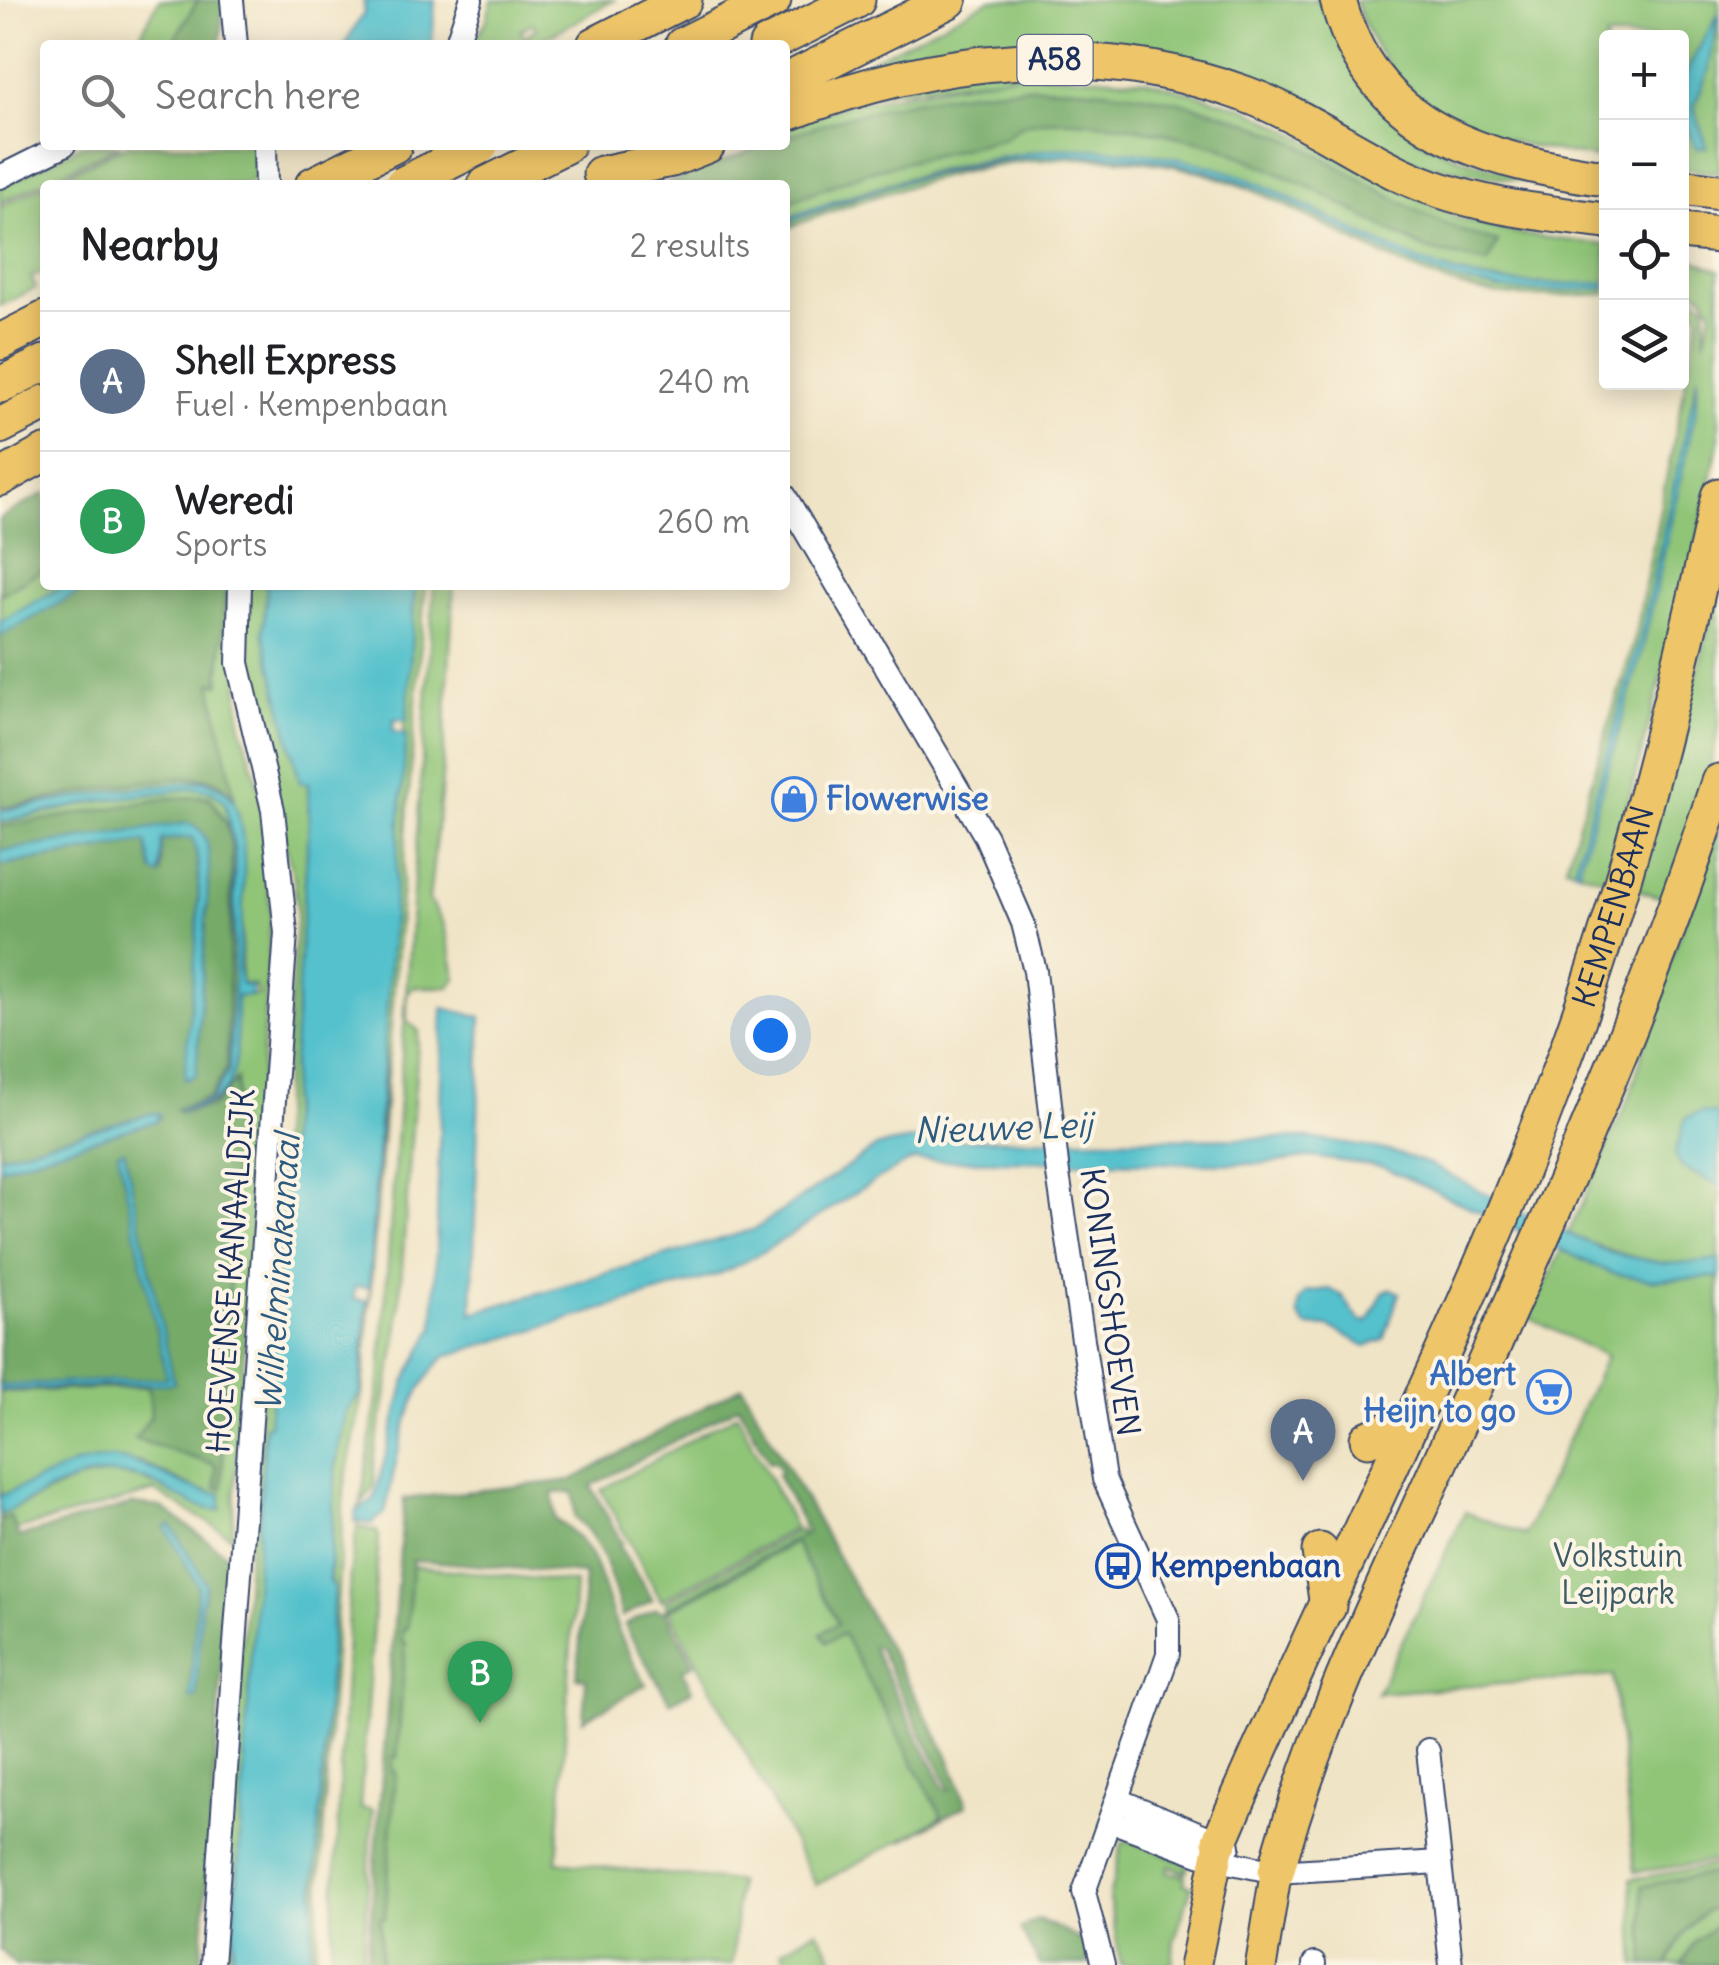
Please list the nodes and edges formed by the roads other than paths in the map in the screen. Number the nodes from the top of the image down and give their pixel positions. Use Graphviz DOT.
graph roads {
  1 [pos="232,0"];
  2 [pos="471,0"];
  3 [pos="684,0"];
  4 [pos="773,0"];
  5 [pos="857,0"];
  6 [pos="950,0"];
  7 [pos="1338,0"];
  8 [pos="236,40"];
  9 [pos="458,40"];
  10 [pos="604,40"];
  11 [pos="693,40"];
  12 [pos="777,40"];
  13 [pos="790,80"];
  14 [pos="790,112"];
  15 [pos="54,150"];
  16 [pos="264,150"];
  17 [pos="384,150"];
  18 [pos="462,150"];
  19 [pos="466,150"];
  20 [pos="556,150"];
  21 [pos="650,150"];
  22 [pos="694,150"];
  23 [pos="0,177"];
  24 [pos="1599,177"];
  25 [pos="266,180"];
  26 [pos="323,180"];
  27 [pos="411,180"];
  28 [pos="445,180"];
  29 [pos="496,180"];
  30 [pos="590,180"];
  31 [pos="1689,188"];
  32 [pos="1719,192"];
  33 [pos="1599,220"];
  34 [pos="1689,232"];
  35 [pos="1719,235"];
  36 [pos="40,322"];
  37 [pos="0,342"];
  38 [pos="40,365"];
  39 [pos="0,385"];
  40 [pos="40,406"];
  41 [pos="0,426"];
  42 [pos="40,456"];
  43 [pos="0,478"];
  44 [pos="1719,496"];
  45 [pos="790,505"];
  46 [pos="240,590"];
  47 [pos="1719,782"];
  48 [pos="1520,1286"];
  49 [pos="1516,1338"];
  50 [pos="1413,1418"];
  51 [pos="1368,1439"];
  52 [pos="1454,1474"];
  53 [pos="1425,1496"];
  54 [pos="1320,1552"];
  55 [pos="1328,1608"];
  56 [pos="1428,1750"];
  57 [pos="1115,1810"];
  58 [pos="1216,1850"];
  59 [pos="1439,1862"];
  60 [pos="1276,1872"];
  61 [pos="212,1965"];
  62 [pos="1103,1965"];
  63 [pos="1196,1965"];
  64 [pos="1261,1965"];
  65 [pos="1451,1965"];
  1 -- 8 [label="street"];
  2 -- 9 [label="street"];
  3 -- 10 [label="highway"];
  4 -- 11 [label="highway"];
  5 -- 12 [label="highway"];
  6 -- 13 [label="highway"];
  7 -- 24 [label="highway"];
  14 -- 33 [label="highway, A58"];
  15 -- 23 [label="street"];
  16 -- 25 [label="street"];
  17 -- 26 [label="highway"];
  18 -- 27 [label="highway, bridge"];
  19 -- 28 [label="street"];
  20 -- 29 [label="highway"];
  21 -- 30 [label="highway"];
  22 -- 30 [label="highway"];
  31 -- 32 [label="highway"];
  34 -- 35 [label="highway"];
  36 -- 37 [label="highway"];
  38 -- 39 [label="highway"];
  40 -- 41 [label="highway"];
  42 -- 43 [label="highway"];
  44 -- 50 [label="highway, KEMPENBAAN"];
  45 -- 57 [label="street, KONINGSHOEVEN"];
  46 -- 61 [label="street, HOEVENSE KANAALDIJK"];
  47 -- 48 [label="highway, KEMPENBAAN"];
  48 -- 49 [label="highway"];
  48 -- 53 [label="highway, KEMPENBAAN"];
  50 -- 51 [label="highway"];
  50 -- 55 [label="highway, KEMPENBAAN"];
  52 -- 53 [label="highway"];
  53 -- 60 [label="highway, KEMPENBAAN"];
  54 -- 55 [label="highway"];
  55 -- 58 [label="highway, KEMPENBAAN"];
  56 -- 59 [label="street"];
  57 -- 58 [label="street"];
  57 -- 62 [label="street"];
  58 -- 60 [label="street"];
  58 -- 63 [label="main road, KEMPENBAAN"];
  59 -- 60 [label="street"];
  59 -- 65 [label="street"];
  60 -- 64 [label="main road, KEMPENBAAN"];
}
